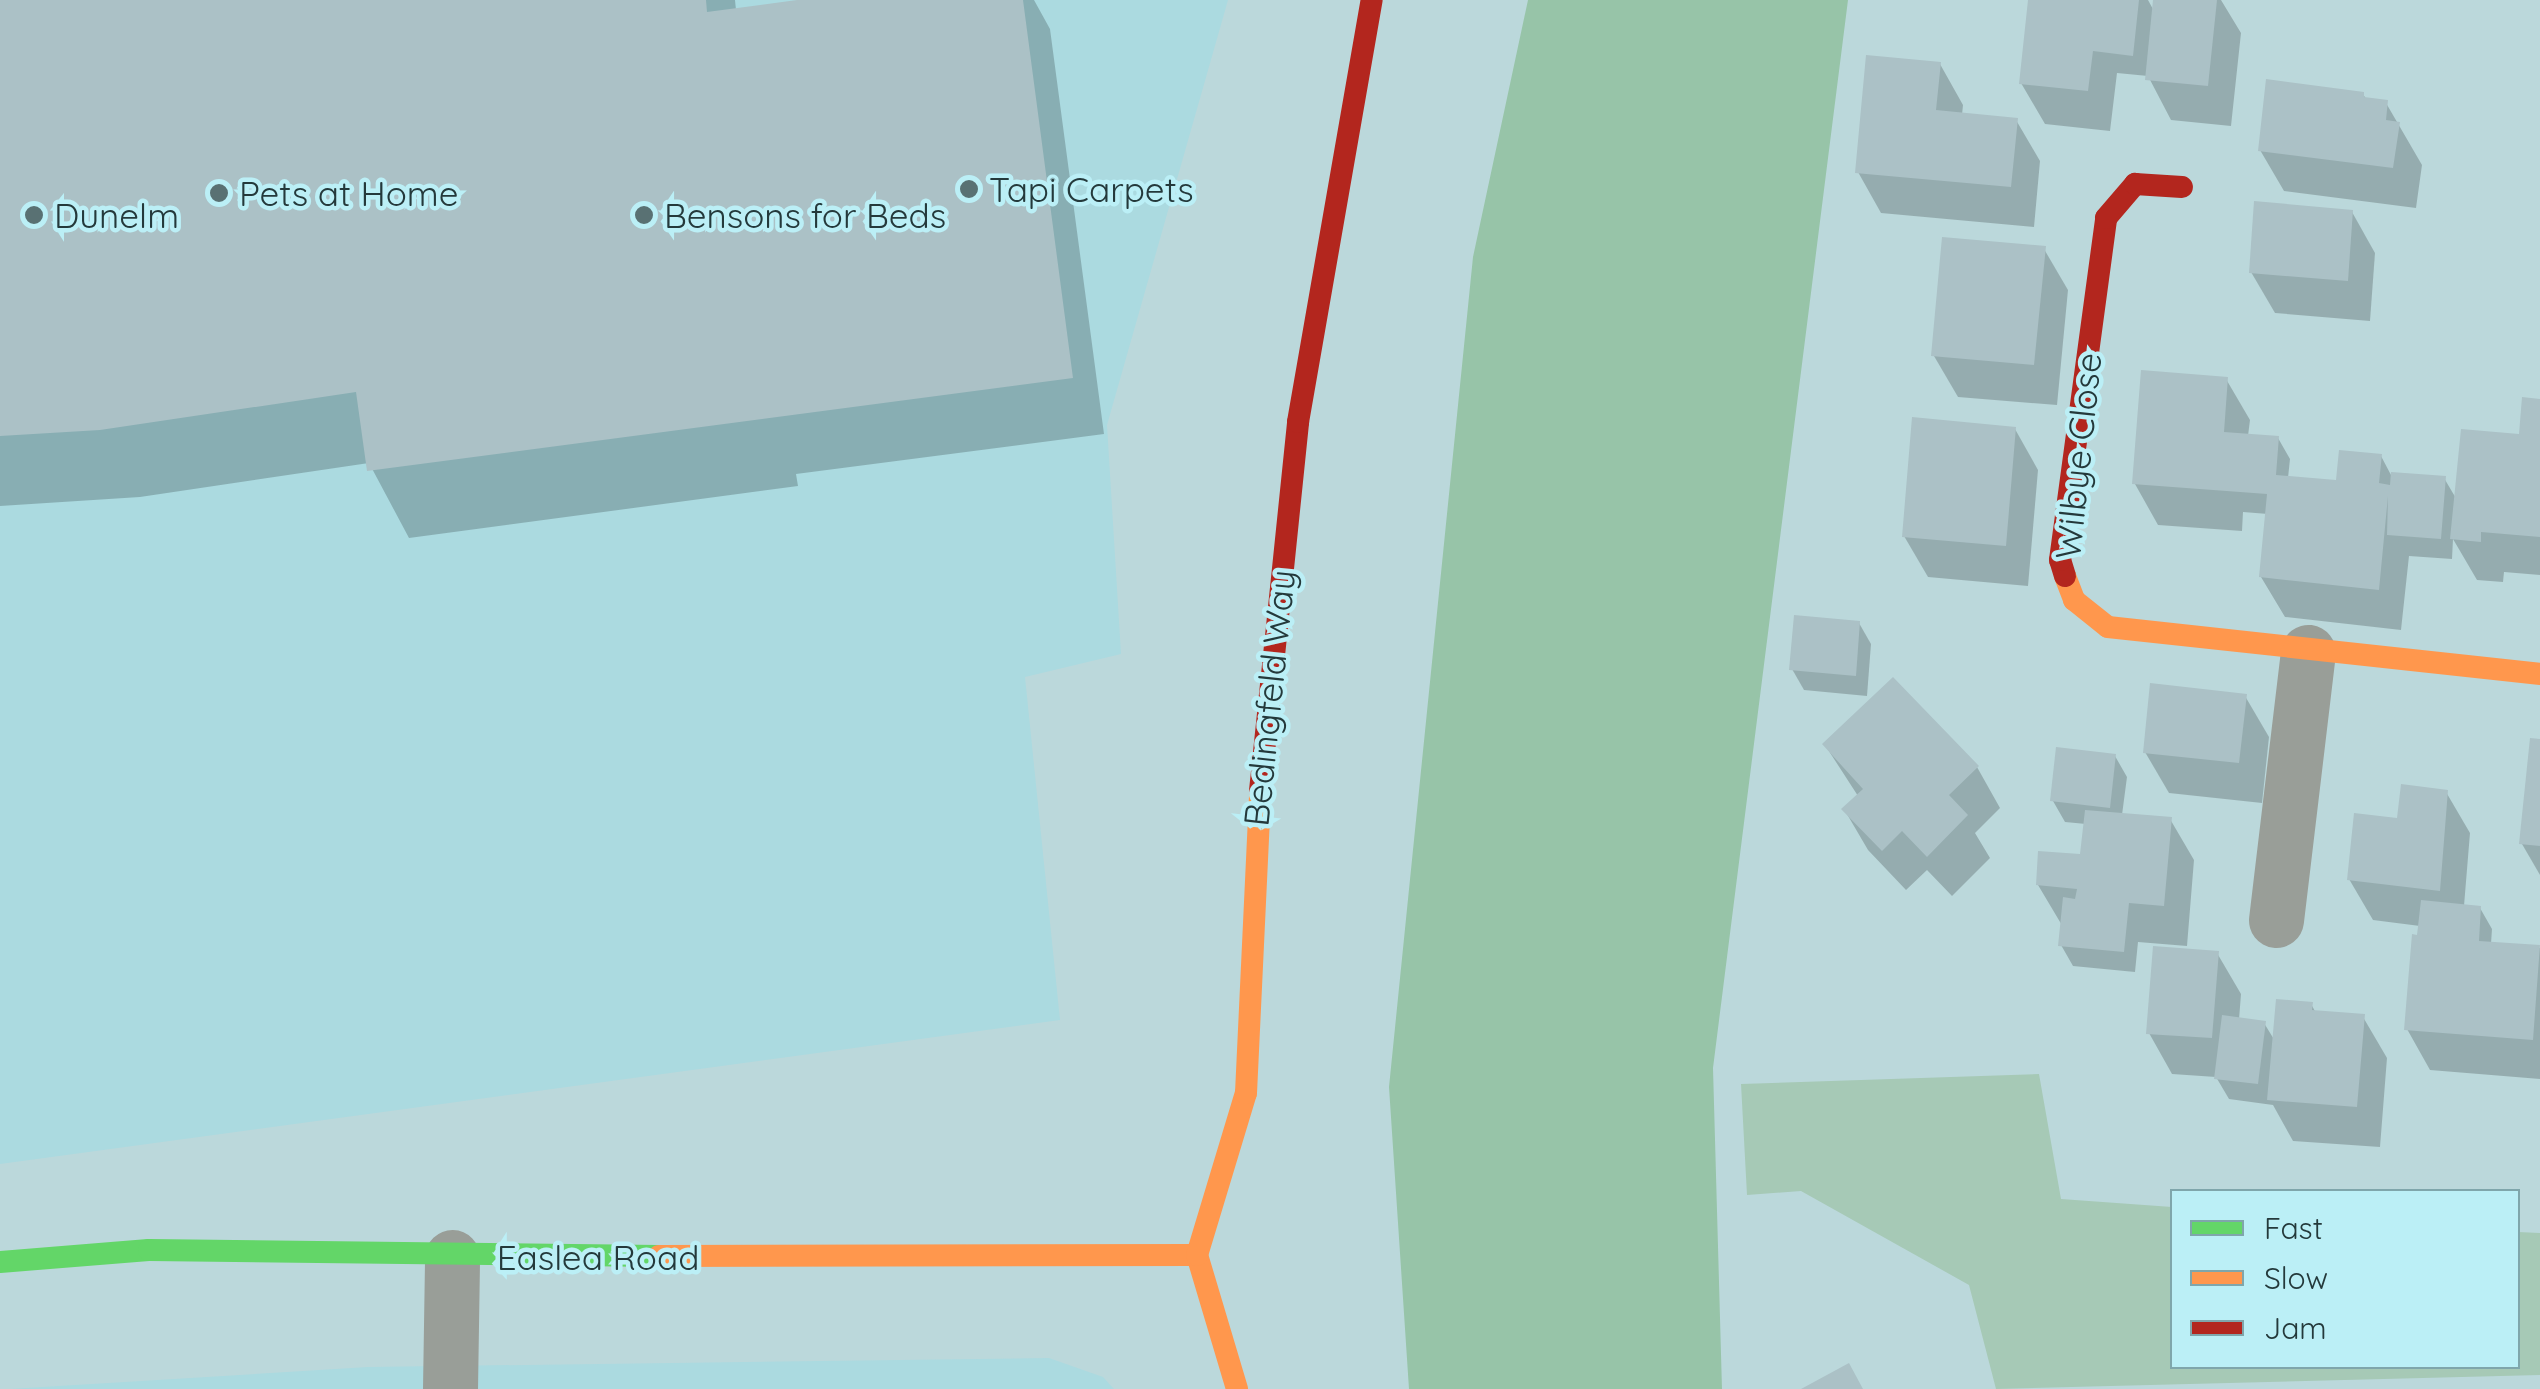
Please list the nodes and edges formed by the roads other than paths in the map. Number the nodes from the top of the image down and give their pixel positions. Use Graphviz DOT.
graph roads {
  1 [pos="1372,0"];
  2 [pos="2182,187"];
  3 [pos="2308,652"];
  4 [pos="2540,674"];
  5 [pos="2276,920"];
  6 [pos="1197,1255"];
  7 [pos="452,1257"];
  8 [pos="0,1262"];
  9 [pos="450,1389"];
  10 [pos="1237,1389"];
  1 -- 6 [label="street, Bedingfeld Way"];
  2 -- 3 [label="street, Wilbye Close"];
  3 -- 4 [label="street, Wilbye Close"];
  3 -- 5 [label="street"];
  6 -- 7 [label="street, Easlea Road"];
  6 -- 10 [label="street"];
  7 -- 8 [label="street, Easlea Road"];
  7 -- 9 [label="street"];
}
